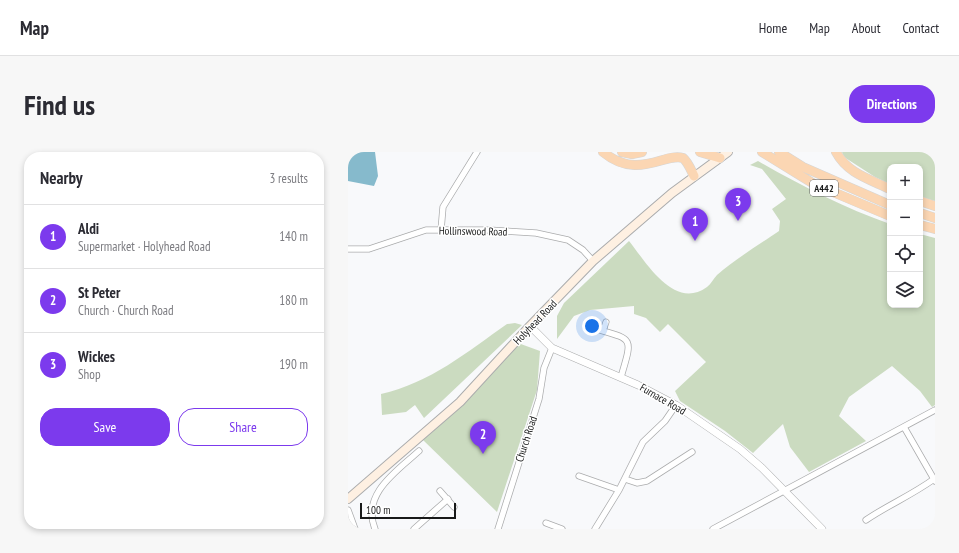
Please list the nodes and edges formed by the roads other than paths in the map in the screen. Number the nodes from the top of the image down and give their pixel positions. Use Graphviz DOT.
graph roads {
  1 [pos="477,152"];
  2 [pos="603,152"];
  3 [pos="622,152"];
  4 [pos="642,152"];
  5 [pos="700,152"];
  6 [pos="728,152"];
  7 [pos="762,152"];
  8 [pos="779,152"];
  9 [pos="836,152"];
  10 [pos="720,158"];
  11 [pos="694,176"];
  12 [pos="887,188"];
  13 [pos="923,202"];
  14 [pos="887,204"];
  15 [pos="935,206"];
  16 [pos="923,214"];
  17 [pos="887,215"];
  18 [pos="935,218"];
  19 [pos="923,226"];
  20 [pos="935,229"];
  21 [pos="441,230"];
  22 [pos="348,249"];
  23 [pos="593,261"];
  24 [pos="606,322"];
  25 [pos="530,326"];
  26 [pos="593,328"];
  27 [pos="603,331"];
  28 [pos="552,348"];
  29 [pos="621,377"];
  30 [pos="676,405"];
  31 [pos="935,410"];
  32 [pos="904,427"];
  33 [pos="419,451"];
  34 [pos="692,452"];
  35 [pos="579,476"];
  36 [pos="625,479"];
  37 [pos="934,480"];
  38 [pos="620,490"];
  39 [pos="440,491"];
  40 [pos="784,492"];
  41 [pos="348,499"];
  42 [pos="448,499"];
  43 [pos="454,507"];
  44 [pos="348,510"];
  45 [pos="866,520"];
  46 [pos="546,523"];
  47 [pos="355,529"];
  48 [pos="375,529"];
  49 [pos="414,529"];
  50 [pos="498,529"];
  51 [pos="562,529"];
  52 [pos="595,529"];
  53 [pos="713,529"];
  54 [pos="822,529"];
  1 -- 21 [label="street"];
  2 -- 11 [label="highway"];
  3 -- 4 [label="highway"];
  5 -- 10 [label="highway"];
  6 -- 10 [label="main road, Holyhead Road"];
  7 -- 17 [label="highway, A442"];
  8 -- 14 [label="highway, A442"];
  9 -- 12 [label="highway, A442"];
  10 -- 11 [label="main road, Holyhead Road"];
  11 -- 23 [label="main road, Holyhead Road"];
  13 -- 15 [label="highway"];
  16 -- 18 [label="highway"];
  19 -- 20 [label="highway"];
  21 -- 22 [label="street, Hollinswood Road"];
  21 -- 23 [label="street, Hollinswood Road"];
  23 -- 25 [label="main road, Holyhead Road"];
  24 -- 27 [label="street"];
  25 -- 28 [label="street, Furnace Road"];
  25 -- 41 [label="main road, Holyhead Road"];
  26 -- 27 [label="street"];
  27 -- 29 [label="street"];
  28 -- 29 [label="street, Furnace Road"];
  28 -- 50 [label="street, Church Road"];
  29 -- 30 [label="street, Furnace Road"];
  30 -- 36 [label="street"];
  30 -- 40 [label="street, Furnace Road"];
  31 -- 32 [label="street"];
  32 -- 37 [label="street"];
  32 -- 40 [label="street"];
  33 -- 48 [label="street"];
  34 -- 36 [label="street"];
  35 -- 38 [label="street"];
  36 -- 38 [label="street"];
  37 -- 45 [label="street"];
  38 -- 52 [label="street"];
  39 -- 42 [label="street"];
  40 -- 53 [label="street"];
  40 -- 54 [label="street, Furnace Road"];
  42 -- 43 [label="street"];
  42 -- 49 [label="street"];
  44 -- 47 [label="street"];
  46 -- 51 [label="street"];
}
